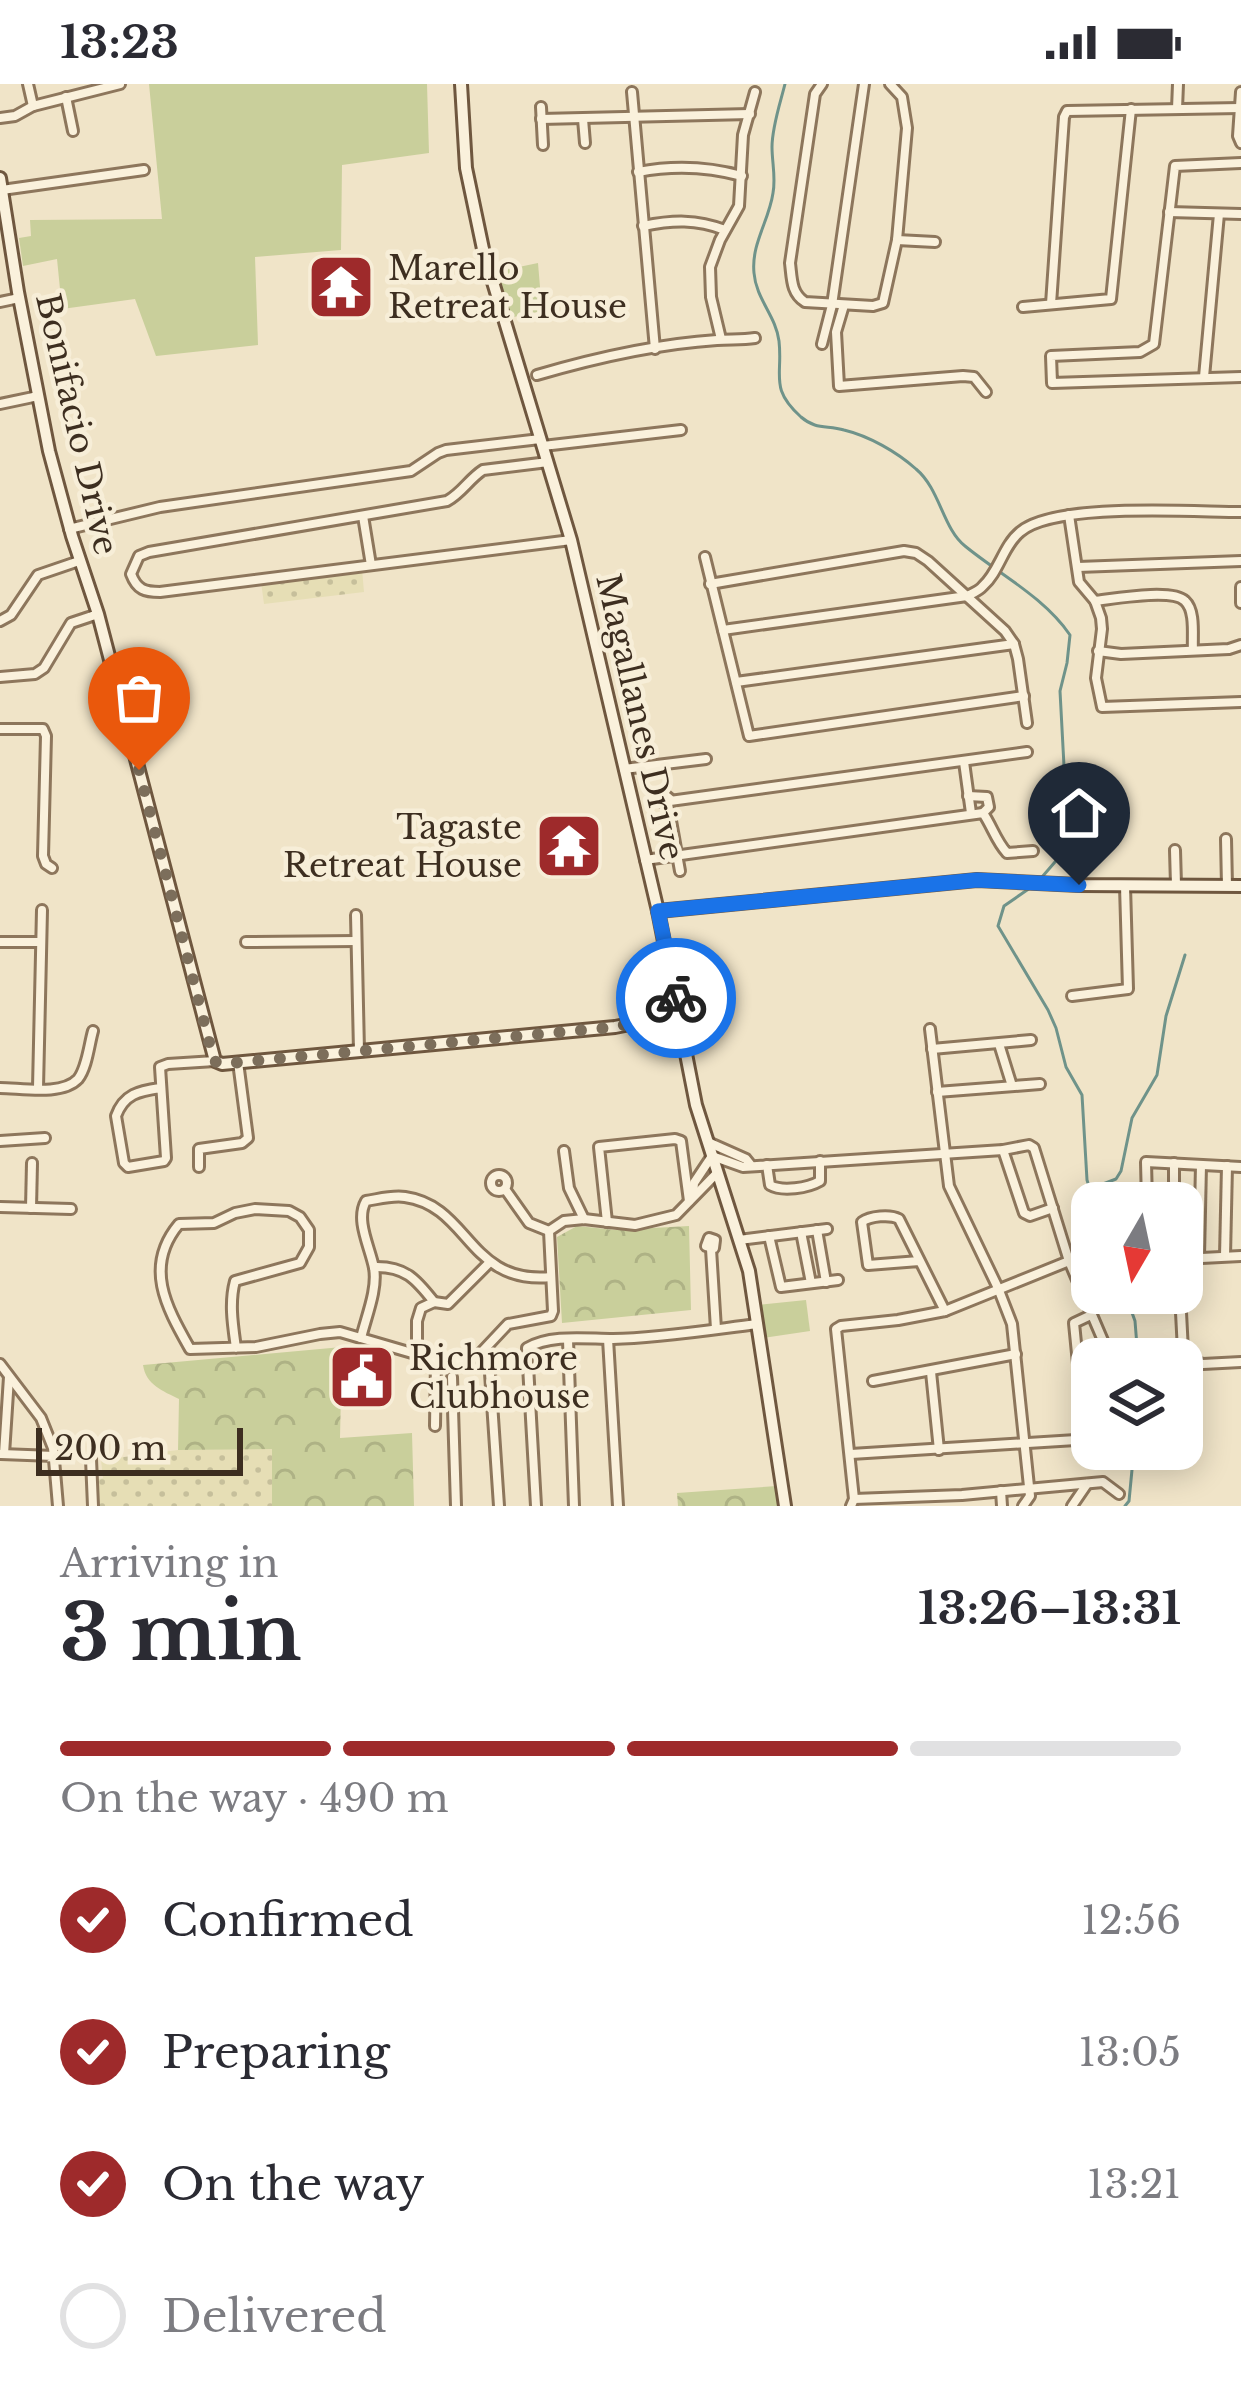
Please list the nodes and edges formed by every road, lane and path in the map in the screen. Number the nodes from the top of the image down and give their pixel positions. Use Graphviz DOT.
graph roads {
  1 [pos="28,84"];
  2 [pos="120,84"];
  3 [pos="461,84"];
  4 [pos="822,84"];
  5 [pos="864,84"];
  6 [pos="890,84"];
  7 [pos="1178,84"];
  8 [pos="632,92"];
  9 [pos="755,92"];
  10 [pos="1241,92"];
  11 [pos="67,97"];
  12 [pos="33,106"];
  13 [pos="541,107"];
  14 [pos="1240,108"];
  15 [pos="1131,109"];
  16 [pos="1177,109"];
  17 [pos="750,114"];
  18 [pos="632,117"];
  19 [pos="0,118"];
  20 [pos="541,119"];
  21 [pos="583,119"];
  22 [pos="73,131"];
  23 [pos="585,143"];
  24 [pos="1241,143"];
  25 [pos="543,145"];
  26 [pos="1241,163"];
  27 [pos="144,170"];
  28 [pos="638,172"];
  29 [pos="742,176"];
  30 [pos="1,184"];
  31 [pos="1169,212"];
  32 [pos="1220,214"];
  33 [pos="1241,214"];
  34 [pos="643,226"];
  35 [pos="725,230"];
  36 [pos="897,240"];
  37 [pos="934,242"];
  38 [pos="19,298"];
  39 [pos="0,302"];
  40 [pos="1051,304"];
  41 [pos="832,305"];
  42 [pos="844,305"];
  43 [pos="1023,307"];
  44 [pos="755,338"];
  45 [pos="721,339"];
  46 [pos="822,344"];
  47 [pos="655,349"];
  48 [pos="530,377"];
  49 [pos="1204,377"];
  50 [pos="1241,377"];
  51 [pos="986,392"];
  52 [pos="38,396"];
  53 [pos="0,404"];
  54 [pos="681,430"];
  55 [pos="542,442"];
  56 [pos="548,462"];
  57 [pos="1241,512"];
  58 [pos="1069,515"];
  59 [pos="363,516"];
  60 [pos="70,529"];
  61 [pos="571,540"];
  62 [pos="705,557"];
  63 [pos="79,561"];
  64 [pos="1241,561"];
  65 [pos="370,565"];
  66 [pos="1078,567"];
  67 [pos="710,584"];
  68 [pos="1241,587"];
  69 [pos="968,596"];
  70 [pos="1095,601"];
  71 [pos="1241,603"];
  72 [pos="98,614"];
  73 [pos="0,621"];
  74 [pos="723,630"];
  75 [pos="1014,644"];
  76 [pos="1241,645"];
  77 [pos="1098,651"];
  78 [pos="1193,651"];
  79 [pos="0,677"];
  80 [pos="736,682"];
  81 [pos="1024,697"];
  82 [pos="1241,702"];
  83 [pos="1028,723"];
  84 [pos="0,729"];
  85 [pos="1027,752"];
  86 [pos="706,758"];
  87 [pos="964,761"];
  88 [pos="624,769"];
  89 [pos="968,796"];
  90 [pos="982,812"];
  91 [pos="971,814"];
  92 [pos="1226,839"];
  93 [pos="1175,850"];
  94 [pos="1033,851"];
  95 [pos="677,855"];
  96 [pos="644,860"];
  97 [pos="52,868"];
  98 [pos="680,872"];
  99 [pos="1125,886"];
  100 [pos="1226,886"];
  101 [pos="1241,886"];
  102 [pos="1176,887"];
  103 [pos="42,910"];
  104 [pos="658,911"];
  105 [pos="356,914"];
  106 [pos="356,941"];
  107 [pos="0,942"];
  108 [pos="41,942"];
  109 [pos="246,942"];
  110 [pos="1072,996"];
  111 [pos="680,1013"];
  112 [pos="930,1029"];
  113 [pos="93,1031"];
  114 [pos="1031,1040"];
  115 [pos="998,1044"];
  116 [pos="932,1049"];
  117 [pos="358,1052"];
  118 [pos="214,1061"];
  119 [pos="238,1062"];
  120 [pos="1040,1084"];
  121 [pos="1012,1086"];
  122 [pos="0,1088"];
  123 [pos="38,1088"];
  124 [pos="160,1088"];
  125 [pos="937,1092"];
  126 [pos="45,1138"];
  127 [pos="0,1141"];
  128 [pos="709,1143"];
  129 [pos="1003,1150"];
  130 [pos="564,1151"];
  131 [pos="944,1154"];
  132 [pos="712,1156"];
  133 [pos="820,1161"];
  134 [pos="32,1163"];
  135 [pos="1174,1163"];
  136 [pos="750,1165"];
  137 [pos="766,1165"];
  138 [pos="1201,1165"];
  139 [pos="1227,1166"];
  140 [pos="199,1167"];
  141 [pos="1241,1167"];
  142 [pos="718,1172"];
  143 [pos="1146,1182"];
  144 [pos="1174,1182"];
  145 [pos="1201,1182"];
  146 [pos="505,1189"];
  147 [pos="691,1199"];
  148 [pos="0,1207"];
  149 [pos="31,1208"];
  150 [pos="1053,1208"];
  151 [pos="71,1209"];
  152 [pos="584,1220"];
  153 [pos="607,1222"];
  154 [pos="549,1231"];
  155 [pos="801,1232"];
  156 [pos="769,1236"];
  157 [pos="739,1240"];
  158 [pos="711,1249"];
  159 [pos="1203,1256"];
  160 [pos="1225,1256"];
  161 [pos="1241,1256"];
  162 [pos="919,1261"];
  163 [pos="1070,1261"];
  164 [pos="489,1263"];
  165 [pos="374,1267"];
  166 [pos="551,1277"];
  167 [pos="838,1280"];
  168 [pos="826,1282"];
  169 [pos="811,1283"];
  170 [pos="998,1288"];
  171 [pos="434,1302"];
  172 [pos="945,1312"];
  173 [pos="1181,1314"];
  174 [pos="1091,1315"];
  175 [pos="757,1324"];
  176 [pos="716,1329"];
  177 [pos="361,1338"];
  178 [pos="1075,1338"];
  179 [pos="1102,1338"];
  180 [pos="568,1339"];
  181 [pos="608,1339"];
  182 [pos="236,1348"];
  183 [pos="417,1354"];
  184 [pos="1016,1354"];
  185 [pos="436,1360"];
  186 [pos="1241,1362"];
  187 [pos="0,1364"];
  188 [pos="931,1372"];
  189 [pos="490,1373"];
  190 [pos="10,1375"];
  191 [pos="452,1377"];
  192 [pos="873,1382"];
  193 [pos="435,1426"];
  194 [pos="1071,1441"];
  195 [pos="1023,1445"];
  196 [pos="939,1450"];
  197 [pos="2,1454"];
  198 [pos="850,1454"];
  199 [pos="53,1456"];
  200 [pos="91,1459"];
  201 [pos="1088,1483"];
  202 [pos="1029,1489"];
  203 [pos="1001,1491"];
  204 [pos="1119,1494"];
  205 [pos="962,1500"];
  206 [pos="853,1503"];
  207 [pos="58,1506"];
  208 [pos="93,1506"];
  209 [pos="456,1506"];
  210 [pos="499,1506"];
  211 [pos="536,1506"];
  212 [pos="574,1506"];
  213 [pos="618,1506"];
  214 [pos="784,1506"];
  215 [pos="1002,1506"];
  216 [pos="1023,1506"];
  217 [pos="1072,1506"];
  1 -- 12 [label="street"];
  2 -- 11 [label="street"];
  3 -- 48 [label="street, Magallanes Drive"];
  4 -- 41 [label="street"];
  5 -- 41 [label="street"];
  6 -- 36 [label="street"];
  7 -- 16 [label="street"];
  8 -- 18 [label="street"];
  9 -- 17 [label="street"];
  10 -- 14 [label="street"];
  11 -- 12 [label="street"];
  11 -- 22 [label="street"];
  12 -- 19 [label="street"];
  13 -- 20 [label="street"];
  14 -- 16 [label="street"];
  14 -- 24 [label="street"];
  15 -- 16 [label="street"];
  15 -- 40 [label="street"];
  15 -- 40 [label="street"];
  17 -- 18 [label="street"];
  17 -- 29 [label="street"];
  18 -- 21 [label="street"];
  18 -- 28 [label="street"];
  20 -- 21 [label="street"];
  20 -- 25 [label="street"];
  21 -- 23 [label="street"];
  26 -- 31 [label="street"];
  27 -- 30 [label="street"];
  28 -- 29 [label="street"];
  28 -- 34 [label="street"];
  29 -- 35 [label="street"];
  30 -- 38 [label="street, Bonifacio Drive"];
  31 -- 32 [label="street"];
  31 -- 49 [label="street"];
  32 -- 33 [label="street"];
  32 -- 49 [label="street"];
  34 -- 35 [label="street"];
  34 -- 47 [label="street"];
  35 -- 45 [label="street"];
  36 -- 37 [label="street"];
  36 -- 42 [label="street"];
  38 -- 39 [label="street"];
  38 -- 52 [label="street, Bonifacio Drive"];
  40 -- 43 [label="street"];
  41 -- 42 [label="street"];
  41 -- 46 [label="street"];
  42 -- 51 [label="street"];
  44 -- 45 [label="street"];
  45 -- 47 [label="street"];
  47 -- 48 [label="street"];
  48 -- 55 [label="street, Magallanes Drive"];
  49 -- 50 [label="street"];
  52 -- 53 [label="street"];
  52 -- 60 [label="street, Bonifacio Drive"];
  54 -- 55 [label="street"];
  55 -- 56 [label="street, Magallanes Drive"];
  55 -- 60 [label="street"];
  56 -- 59 [label="street"];
  56 -- 61 [label="street, Magallanes Drive"];
  57 -- 58 [label="street"];
  58 -- 66 [label="street"];
  58 -- 69 [label="street"];
  59 -- 65 [label="street"];
  59 -- 65 [label="street"];
  60 -- 63 [label="street, Bonifacio Drive"];
  61 -- 65 [label="street"];
  61 -- 88 [label="street, Magallanes Drive"];
  62 -- 67 [label="street"];
  63 -- 72 [label="street, Bonifacio Drive"];
  63 -- 73 [label="street"];
  64 -- 66 [label="street"];
  66 -- 70 [label="street"];
  67 -- 69 [label="street"];
  67 -- 74 [label="street"];
  68 -- 71 [label="street"];
  69 -- 74 [label="street"];
  69 -- 75 [label="street"];
  70 -- 77 [label="street"];
  70 -- 78 [label="street"];
  72 -- 79 [label="street"];
  72 -- 118 [label="street, Bonifacio Drive"];
  74 -- 80 [label="street"];
  75 -- 80 [label="street"];
  75 -- 81 [label="street"];
  76 -- 78 [label="street"];
  77 -- 78 [label="street"];
  77 -- 82 [label="street"];
  80 -- 81 [label="street"];
  81 -- 83 [label="street"];
  84 -- 97 [label="street"];
  85 -- 87 [label="street"];
  86 -- 88 [label="street"];
  87 -- 89 [label="street"];
  87 -- 95 [label="street"];
  88 -- 96 [label="street, Magallanes Drive"];
  89 -- 90 [label="street"];
  89 -- 91 [label="street"];
  90 -- 91 [label="street"];
  90 -- 94 [label="street"];
  91 -- 95 [label="street"];
  92 -- 100 [label="street"];
  93 -- 102 [label="street"];
  95 -- 96 [label="street"];
  95 -- 98 [label="street"];
  96 -- 104 [label="street, Magallanes Drive"];
  99 -- 102 [label="street"];
  99 -- 104 [label="street"];
  99 -- 110 [label="street"];
  100 -- 101 [label="street"];
  100 -- 102 [label="street"];
  103 -- 108 [label="street"];
  104 -- 111 [label="street, Magallanes Drive"];
  105 -- 106 [label="street"];
  106 -- 109 [label="street"];
  106 -- 117 [label="street"];
  107 -- 108 [label="street"];
  108 -- 123 [label="street"];
  111 -- 117 [label="street"];
  111 -- 128 [label="street, Magallanes Drive"];
  112 -- 116 [label="street"];
  113 -- 123 [label="street"];
  114 -- 115 [label="street"];
  115 -- 116 [label="street"];
  115 -- 121 [label="street"];
  116 -- 125 [label="street"];
  117 -- 119 [label="street"];
  118 -- 119 [label="street"];
  118 -- 124 [label="street"];
  119 -- 140 [label="street"];
  120 -- 121 [label="street"];
  121 -- 125 [label="street"];
  122 -- 123 [label="street"];
  124 -- 124 [label="street"];
  125 -- 131 [label="street"];
  126 -- 127 [label="street"];
  128 -- 132 [label="street, Magallanes Drive"];
  128 -- 136 [label="street"];
  129 -- 131 [label="street"];
  129 -- 150 [label="street"];
  129 -- 150 [label="street"];
  130 -- 152 [label="street"];
  131 -- 133 [label="street"];
  131 -- 170 [label="street"];
  132 -- 136 [label="street"];
  132 -- 142 [label="street, Magallanes Drive"];
  132 -- 147 [label="street"];
  133 -- 137 [label="street"];
  133 -- 137 [label="street"];
  134 -- 149 [label="street"];
  135 -- 138 [label="street"];
  135 -- 143 [label="street"];
  135 -- 144 [label="street"];
  136 -- 137 [label="street"];
  138 -- 139 [label="street"];
  138 -- 145 [label="street"];
  139 -- 141 [label="street"];
  139 -- 160 [label="street"];
  142 -- 147 [label="street"];
  142 -- 157 [label="street, Magallanes Drive"];
  146 -- 154 [label="street"];
  147 -- 153 [label="street"];
  147 -- 153 [label="street"];
  148 -- 149 [label="street"];
  149 -- 151 [label="street"];
  150 -- 163 [label="street"];
  152 -- 153 [label="street"];
  152 -- 154 [label="street"];
  154 -- 166 [label="street"];
  155 -- 156 [label="street"];
  155 -- 168 [label="street"];
  155 -- 169 [label="street"];
  156 -- 157 [label="street"];
  156 -- 169 [label="street"];
  157 -- 175 [label="street, Magallanes Drive"];
  158 -- 176 [label="street"];
  159 -- 160 [label="street"];
  160 -- 161 [label="street"];
  162 -- 162 [label="street"];
  162 -- 172 [label="street"];
  163 -- 170 [label="street"];
  163 -- 174 [label="street"];
  164 -- 165 [label="street"];
  164 -- 166 [label="street"];
  164 -- 171 [label="street"];
  165 -- 171 [label="street"];
  165 -- 177 [label="street"];
  166 -- 185 [label="street"];
  167 -- 168 [label="street"];
  168 -- 169 [label="street"];
  170 -- 172 [label="street"];
  170 -- 184 [label="street"];
  171 -- 183 [label="street"];
  172 -- 198 [label="street"];
  173 -- 186 [label="street"];
  174 -- 178 [label="street"];
  174 -- 179 [label="street"];
  175 -- 176 [label="street"];
  175 -- 214 [label="street, Magallanes Drive"];
  176 -- 181 [label="street"];
  177 -- 182 [label="street"];
  177 -- 183 [label="street"];
  180 -- 181 [label="street"];
  180 -- 211 [label="street"];
  180 -- 212 [label="street"];
  181 -- 213 [label="street"];
  182 -- 182 [label="street"];
  183 -- 185 [label="street"];
  184 -- 188 [label="street"];
  184 -- 195 [label="street"];
  185 -- 193 [label="street"];
  187 -- 190 [label="street"];
  188 -- 192 [label="street"];
  188 -- 196 [label="street"];
  189 -- 210 [label="street"];
  190 -- 197 [label="street"];
  190 -- 199 [label="street"];
  191 -- 209 [label="street"];
  194 -- 195 [label="street"];
  195 -- 196 [label="street"];
  195 -- 202 [label="street"];
  196 -- 198 [label="street"];
  197 -- 199 [label="street"];
  198 -- 206 [label="street"];
  199 -- 207 [label="street"];
  200 -- 208 [label="street"];
  201 -- 202 [label="street"];
  201 -- 204 [label="street"];
  201 -- 217 [label="street"];
  202 -- 203 [label="street"];
  202 -- 216 [label="street"];
  203 -- 205 [label="street"];
  203 -- 215 [label="street"];
  205 -- 206 [label="street"];
}
